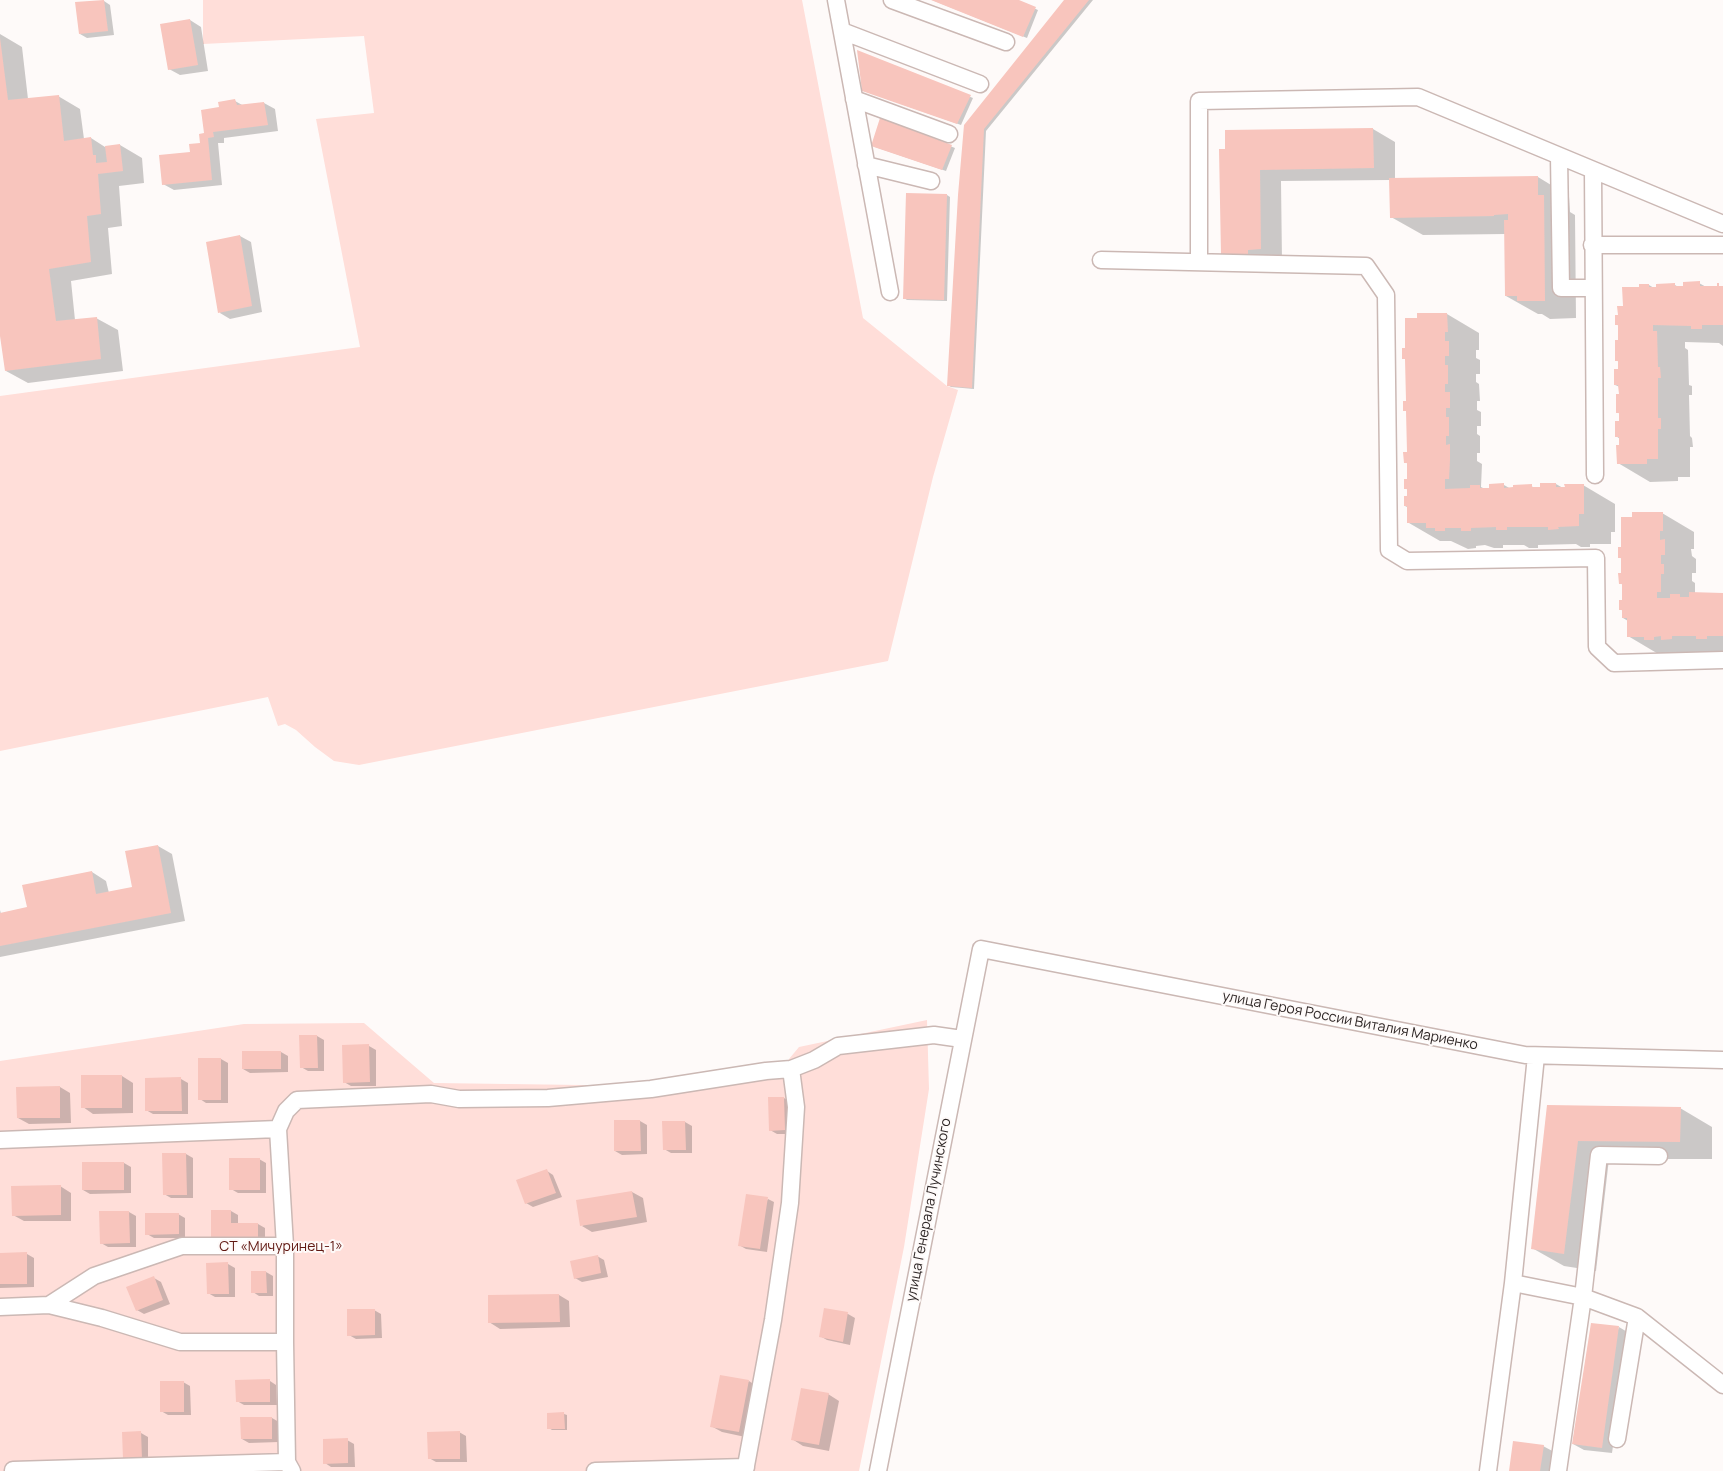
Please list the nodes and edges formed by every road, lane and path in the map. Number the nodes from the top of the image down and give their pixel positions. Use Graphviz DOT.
graph roads {
  1 [pos="836,0"];
  2 [pos="892,0"];
  3 [pos="842,31"];
  4 [pos="1006,42"];
  5 [pos="980,84"];
  6 [pos="854,99"];
  7 [pos="950,134"];
  8 [pos="1559,156"];
  9 [pos="866,165"];
  10 [pos="1593,170"];
  11 [pos="931,181"];
  12 [pos="1723,224"];
  13 [pos="1592,245"];
  14 [pos="1723,245"];
  15 [pos="1101,260"];
  16 [pos="1199,262"];
  17 [pos="1593,288"];
  18 [pos="890,292"];
  19 [pos="1595,475"];
  20 [pos="1723,660"];
  21 [pos="981,949"];
  22 [pos="962,1039"];
  23 [pos="1536,1056"];
  24 [pos="1723,1060"];
  25 [pos="791,1069"];
  26 [pos="278,1129"];
  27 [pos="0,1140"];
  28 [pos="1659,1156"];
  29 [pos="285,1246"];
  30 [pos="1513,1283"];
  31 [pos="1583,1297"];
  32 [pos="0,1306"];
  33 [pos="49,1306"];
  34 [pos="1637,1317"];
  35 [pos="285,1342"];
  36 [pos="1723,1385"];
  37 [pos="1617,1439"];
  38 [pos="289,1466"];
  39 [pos="746,1469"];
  40 [pos="13,1470"];
  41 [pos="595,1471"];
  42 [pos="878,1471"];
  43 [pos="1488,1471"];
  44 [pos="1558,1471"];
  1 -- 3 [label="street"];
  2 -- 4 [label="street"];
  3 -- 5 [label="street"];
  3 -- 6 [label="street"];
  6 -- 7 [label="street"];
  6 -- 9 [label="street"];
  8 -- 10 [label="street"];
  8 -- 16 [label="street"];
  8 -- 17 [label="street"];
  9 -- 11 [label="street"];
  9 -- 18 [label="street"];
  10 -- 12 [label="street"];
  10 -- 13 [label="street"];
  13 -- 14 [label="street"];
  13 -- 17 [label="street"];
  15 -- 16 [label="street"];
  16 -- 20 [label="street"];
  17 -- 19 [label="street"];
  21 -- 22 [label="street, улица Генерала Лучинского"];
  21 -- 23 [label="street, улица Героя России Виталия Мариенко"];
  22 -- 25 [label="street"];
  22 -- 42 [label="street, улица Генерала Лучинского"];
  23 -- 24 [label="street, улица Героя России Виталия Мариенко"];
  23 -- 30 [label="street"];
  25 -- 26 [label="street"];
  25 -- 39 [label="street"];
  26 -- 27 [label="street"];
  26 -- 29 [label="street"];
  28 -- 31 [label="street"];
  29 -- 33 [label="street"];
  29 -- 35 [label="street"];
  30 -- 31 [label="street"];
  30 -- 43 [label="street"];
  31 -- 34 [label="street"];
  31 -- 44 [label="street"];
  32 -- 33 [label="street"];
  33 -- 35 [label="street"];
  34 -- 36 [label="street"];
  34 -- 37 [label="street"];
  35 -- 38 [label="street"];
  38 -- 40 [label="street"];
  39 -- 41 [label="street"];
}
